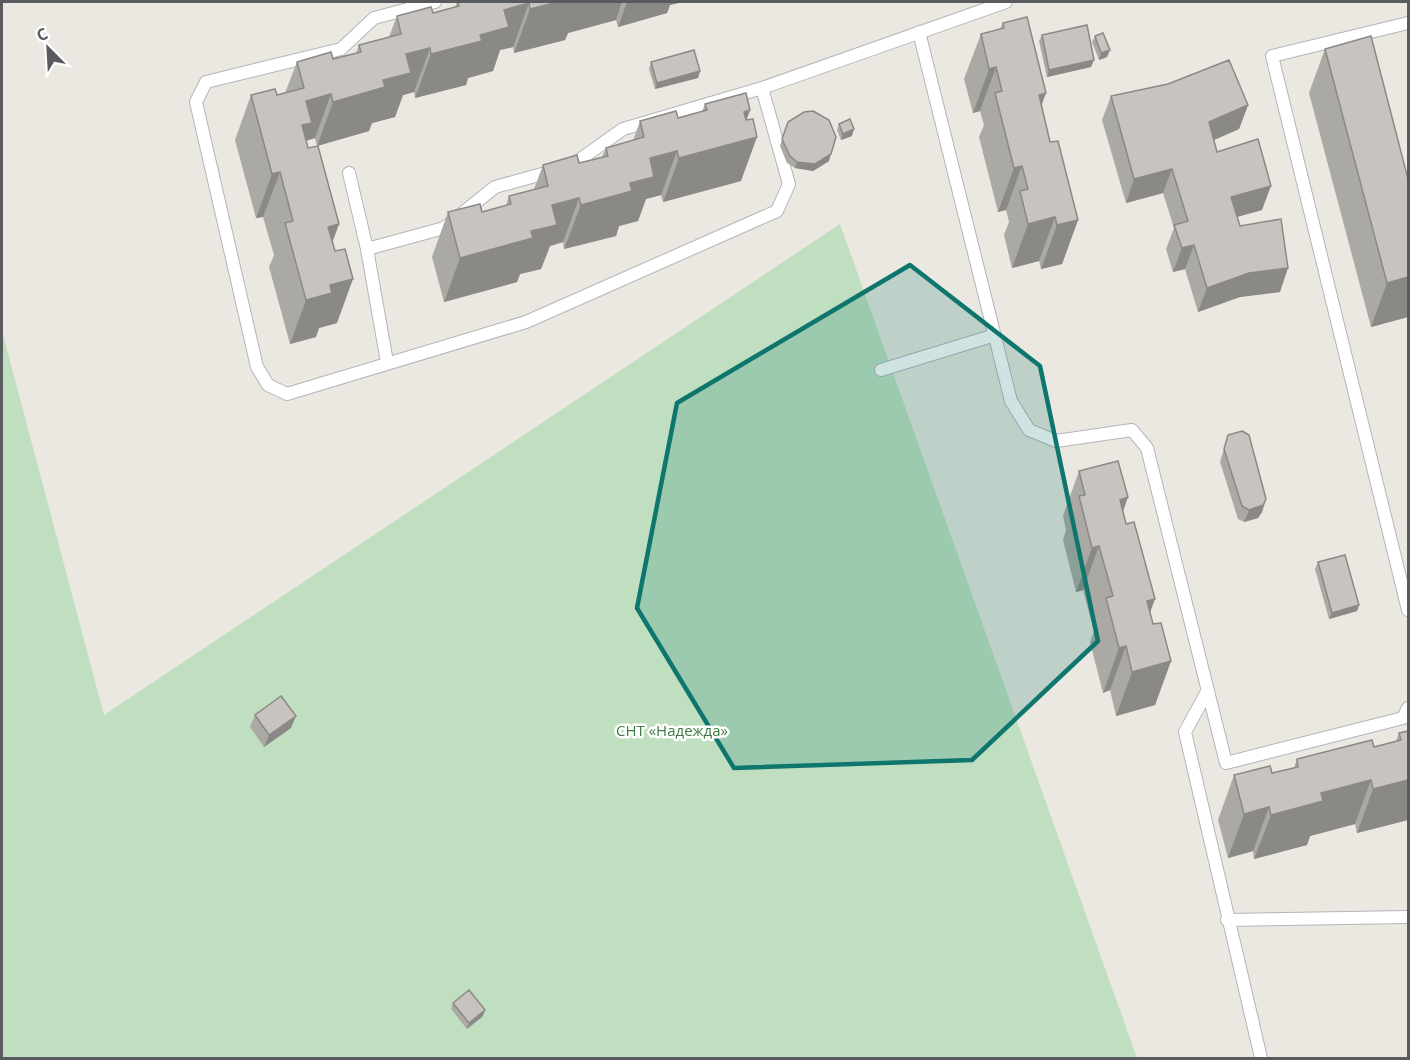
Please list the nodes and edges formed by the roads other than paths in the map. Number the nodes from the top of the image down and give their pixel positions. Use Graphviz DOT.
graph roads {
  1 [pos="435,2"];
  2 [pos="1006,2"];
  3 [pos="1408,23"];
  4 [pos="919,32"];
  5 [pos="762,87"];
  6 [pos="349,173"];
  7 [pos="367,249"];
  8 [pos="995,335"];
  9 [pos="387,362"];
  10 [pos="881,370"];
  11 [pos="1408,610"];
  12 [pos="1208,690"];
  13 [pos="1408,708"];
  14 [pos="1408,917"];
  15 [pos="1227,920"];
  16 [pos="1261,1059"];
  1 -- 9 [label="lane"];
  2 -- 4 [label="lane"];
  3 -- 11 [label="lane"];
  4 -- 5 [label="lane"];
  4 -- 8 [label="lane"];
  5 -- 7 [label="lane"];
  5 -- 9 [label="lane"];
  6 -- 7 [label="lane"];
  7 -- 9 [label="lane"];
  8 -- 10 [label="lane"];
  8 -- 12 [label="lane"];
  12 -- 13 [label="lane"];
  12 -- 15 [label="lane"];
  14 -- 15 [label="lane"];
  15 -- 16 [label="lane"];
}
